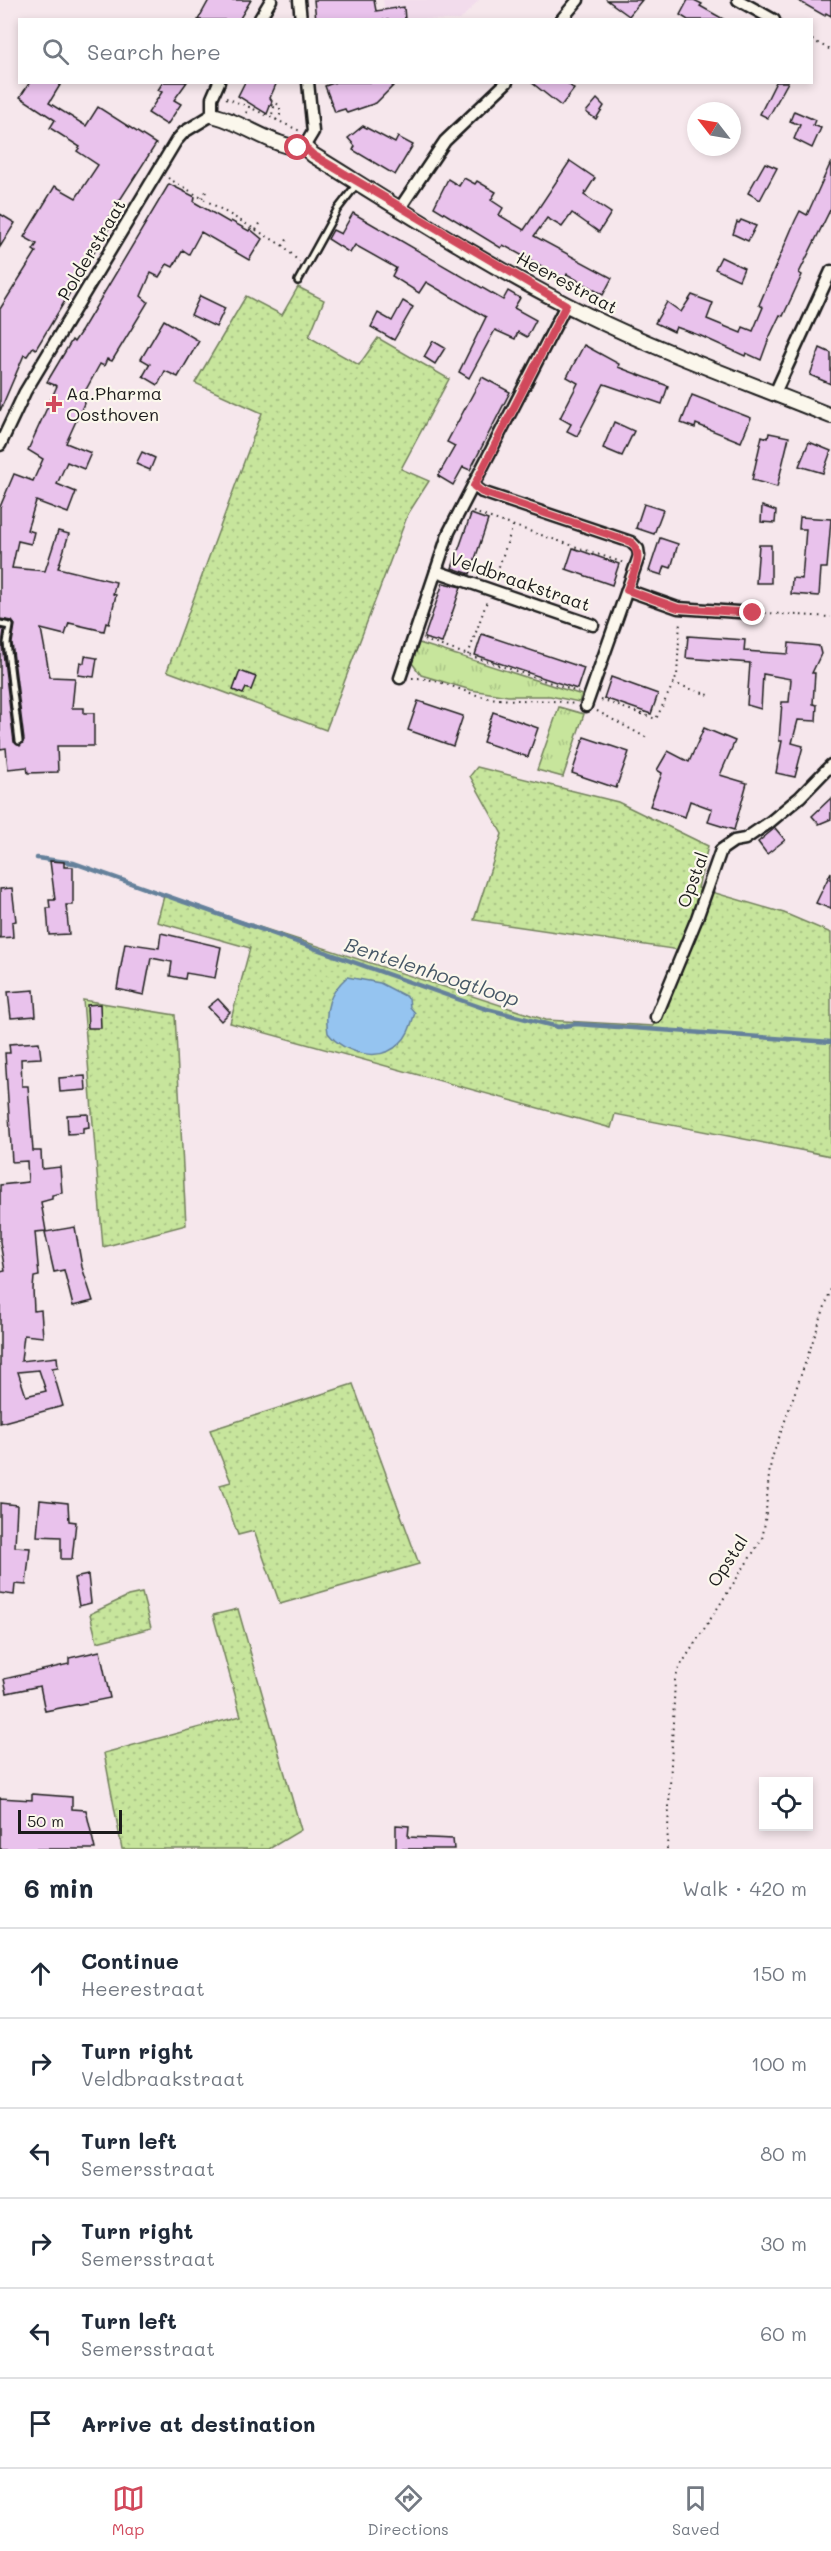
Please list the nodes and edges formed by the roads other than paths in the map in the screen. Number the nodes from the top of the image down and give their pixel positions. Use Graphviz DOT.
graph roads {
  1 [pos="271,0"];
  2 [pos="299,0"];
  3 [pos="578,0"];
  4 [pos="738,0"];
  5 [pos="260,18"];
  6 [pos="301,18"];
  7 [pos="563,18"];
  8 [pos="770,18"];
  9 [pos="218,84"];
  10 [pos="308,84"];
  11 [pos="505,84"];
  12 [pos="212,115"];
  13 [pos="308,141"];
  14 [pos="358,182"];
  15 [pos="400,208"];
  16 [pos="831,271"];
  17 [pos="298,281"];
  18 [pos="566,305"];
  19 [pos="775,393"];
  20 [pos="831,416"];
  21 [pos="0,445"];
  22 [pos="474,486"];
  23 [pos="436,571"];
  24 [pos="627,590"];
  25 [pos="753,613"];
  26 [pos="0,624"];
  27 [pos="593,625"];
  28 [pos="400,678"];
  29 [pos="588,701"];
  30 [pos="19,741"];
  31 [pos="831,765"];
  32 [pos="656,1017"];
  1 -- 5 [label="street"];
  2 -- 6 [label="street"];
  3 -- 7 [label="street"];
  4 -- 8 [label="street"];
  9 -- 12 [label="street"];
  10 -- 13 [label="street"];
  11 -- 15 [label="street"];
  12 -- 13 [label="street, Heerestraat"];
  12 -- 21 [label="street, Polderstraat"];
  13 -- 14 [label="street, Heerestraat"];
  14 -- 15 [label="street, Heerestraat"];
  14 -- 17 [label="lane"];
  15 -- 18 [label="street, Heerestraat"];
  16 -- 19 [label="street"];
  18 -- 19 [label="street, Heerestraat"];
  18 -- 22 [label="street, Veldbraakstraat"];
  19 -- 20 [label="street, Heerestraat"];
  22 -- 23 [label="street, Veldbraakstraat"];
  22 -- 24 [label="street"];
  23 -- 27 [label="street, Veldbraakstraat"];
  23 -- 28 [label="street, Veldbraakstraat"];
  24 -- 25 [label="street"];
  24 -- 29 [label="street"];
  26 -- 30 [label="lane"];
  31 -- 32 [label="street, Opstal"];
}
